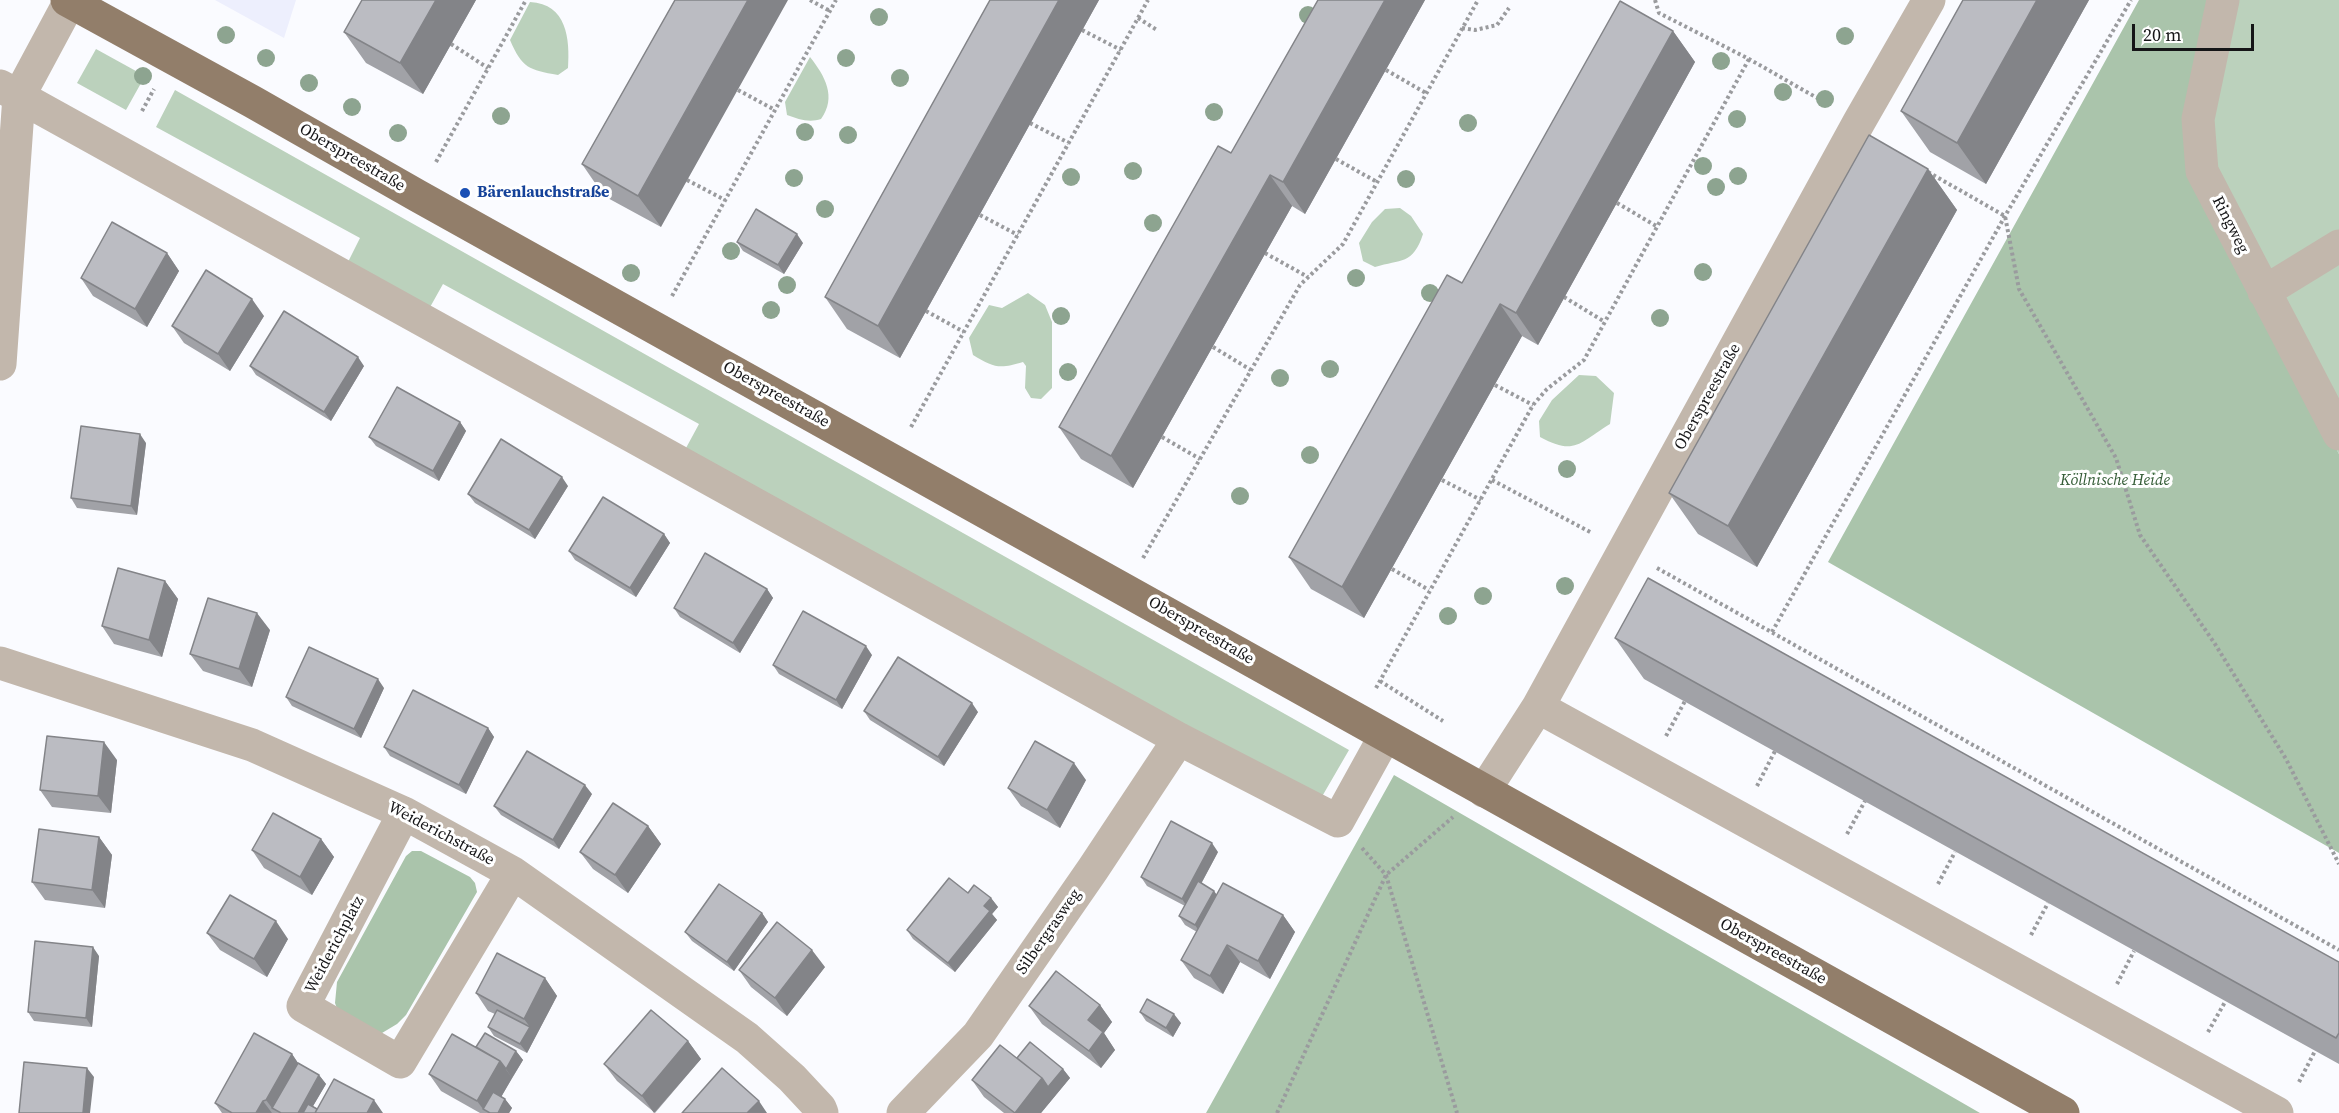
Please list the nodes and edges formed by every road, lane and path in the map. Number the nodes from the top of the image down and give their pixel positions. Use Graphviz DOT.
graph roads {
  1 [pos="525,0"];
  2 [pos="810,0"];
  3 [pos="836,0"];
  4 [pos="1148,0"];
  5 [pos="1478,0"];
  6 [pos="1655,0"];
  7 [pos="1929,0"];
  8 [pos="2131,0"];
  9 [pos="2223,0"];
  10 [pos="68,1"];
  11 [pos="1509,8"];
  12 [pos="830,11"];
  13 [pos="1138,18"];
  14 [pos="1462,28"];
  15 [pos="1082,30"];
  16 [pos="1156,30"];
  17 [pos="451,44"];
  18 [pos="1121,50"];
  19 [pos="1749,59"];
  20 [pos="488,68"];
  21 [pos="1386,70"];
  22 [pos="157,83"];
  23 [pos="738,90"];
  24 [pos="9,91"];
  25 [pos="1426,93"];
  26 [pos="775,110"];
  27 [pos="142,111"];
  28 [pos="1858,122"];
  29 [pos="1030,123"];
  30 [pos="1069,143"];
  31 [pos="1336,159"];
  32 [pos="1927,171"];
  33 [pos="687,180"];
  34 [pos="1377,182"];
  35 [pos="418,196"];
  36 [pos="725,200"];
  37 [pos="1617,202"];
  38 [pos="980,215"];
  39 [pos="2006,216"];
  40 [pos="1658,227"];
  41 [pos="1018,235"];
  42 [pos="2339,246"];
  43 [pos="1266,253"];
  44 [pos="1308,277"];
  45 [pos="2264,292"];
  46 [pos="1564,297"];
  47 [pos="926,310"];
  48 [pos="1605,322"];
  49 [pos="654,327"];
  50 [pos="964,332"];
  51 [pos="1213,347"];
  52 [pos="0,364"];
  53 [pos="1251,370"];
  54 [pos="1495,385"];
  55 [pos="1533,405"];
  56 [pos="2339,434"];
  57 [pos="1162,437"];
  58 [pos="1200,459"];
  59 [pos="891,460"];
  60 [pos="1442,480"];
  61 [pos="1491,480"];
  62 [pos="1481,500"];
  63 [pos="1625,550"];
  64 [pos="1392,569"];
  65 [pos="1125,588"];
  66 [pos="1429,590"];
  67 [pos="1772,632"];
  68 [pos="0,663"];
  69 [pos="1685,701"];
  70 [pos="1539,707"];
  71 [pos="1372,729"];
  72 [pos="1179,739"];
  73 [pos="1663,742"];
  74 [pos="1775,751"];
  75 [pos="1484,791"];
  76 [pos="1754,792"];
  77 [pos="1865,801"];
  78 [pos="404,813"];
  79 [pos="1842,842"];
  80 [pos="1955,852"];
  81 [pos="2339,864"];
  82 [pos="513,873"];
  83 [pos="1386,875"];
  84 [pos="1934,893"];
  85 [pos="2048,903"];
  86 [pos="2026,944"];
  87 [pos="2339,950"];
  88 [pos="2134,951"];
  89 [pos="2112,993"];
  90 [pos="2225,1002"];
  91 [pos="2208,1033"];
  92 [pos="2315,1051"];
  93 [pos="2299,1083"];
  94 [pos="822,1113"];
  95 [pos="903,1113"];
  96 [pos="1277,1113"];
  97 [pos="1457,1113"];
  98 [pos="2063,1113"];
  99 [pos="2277,1113"];
  1 -- 20 [label="path"];
  2 -- 12 [label="path"];
  3 -- 12 [label="path"];
  4 -- 13 [label="path"];
  5 -- 14 [label="path"];
  6 -- 19 [label="path"];
  7 -- 28 [label="street, Oberspreestraße"];
  8 -- 39 [label="path"];
  9 -- 45 [label="street, Ringweg"];
  10 -- 24 [label="street"];
  10 -- 35 [label="main road, Oberspreestraße"];
  11 -- 14 [label="path"];
  12 -- 26 [label="path"];
  13 -- 16 [label="path"];
  13 -- 18 [label="path"];
  14 -- 25 [label="path"];
  15 -- 18 [label="path"];
  17 -- 20 [label="path"];
  18 -- 30 [label="path"];
  19 -- 28 [label="path"];
  19 -- 40 [label="path"];
  20 -- 35 [label="path"];
  21 -- 25 [label="path"];
  22 -- 27 [label="path"];
  23 -- 26 [label="path"];
  24 -- 52 [label="street"];
  24 -- 72 [label="street"];
  25 -- 34 [label="path"];
  26 -- 36 [label="path"];
  28 -- 63 [label="street, Oberspreestraße"];
  29 -- 30 [label="path"];
  30 -- 41 [label="path"];
  31 -- 34 [label="path"];
  32 -- 39 [label="path"];
  33 -- 36 [label="path"];
  34 -- 44 [label="path"];
  35 -- 49 [label="main road, Oberspreestraße"];
  36 -- 49 [label="path"];
  37 -- 40 [label="path"];
  38 -- 41 [label="path"];
  39 -- 67 [label="path"];
  39 -- 81 [label="path"];
  40 -- 48 [label="path"];
  41 -- 50 [label="path"];
  42 -- 45 [label="street"];
  43 -- 44 [label="path"];
  44 -- 53 [label="path"];
  45 -- 56 [label="street, Ringweg"];
  46 -- 48 [label="path"];
  47 -- 50 [label="path"];
  48 -- 55 [label="path"];
  49 -- 59 [label="main road, Oberspreestraße"];
  50 -- 59 [label="path"];
  51 -- 53 [label="path"];
  53 -- 58 [label="path"];
  54 -- 55 [label="path"];
  55 -- 61 [label="path"];
  57 -- 58 [label="path"];
  58 -- 65 [label="path"];
  59 -- 65 [label="main road, Oberspreestraße"];
  60 -- 62 [label="path"];
  61 -- 62 [label="path"];
  61 -- 63 [label="path"];
  62 -- 66 [label="path"];
  63 -- 67 [label="path"];
  63 -- 70 [label="street, Oberspreestraße"];
  64 -- 66 [label="path"];
  65 -- 71 [label="main road, Oberspreestraße"];
  66 -- 71 [label="path"];
  67 -- 87 [label="path"];
  68 -- 78 [label="street, Weiderichstraße"];
  69 -- 73 [label="path"];
  70 -- 75 [label="street, Oberspreestraße"];
  70 -- 99 [label="street"];
  71 -- 72 [label="street"];
  71 -- 75 [label="main road, Oberspreestraße"];
  72 -- 95 [label="street, Silbergrasweg"];
  74 -- 76 [label="path"];
  75 -- 83 [label="path"];
  75 -- 98 [label="main road, Oberspreestraße"];
  77 -- 79 [label="path"];
  78 -- 82 [label="street, Weiderichstraße"];
  78 -- 82 [label="street, Weiderichplatz"];
  80 -- 84 [label="path"];
  82 -- 94 [label="street, Weiderichstraße"];
  83 -- 96 [label="path"];
  83 -- 97 [label="path"];
  85 -- 86 [label="path"];
  88 -- 89 [label="path"];
  90 -- 91 [label="path"];
  92 -- 93 [label="path"];
}
